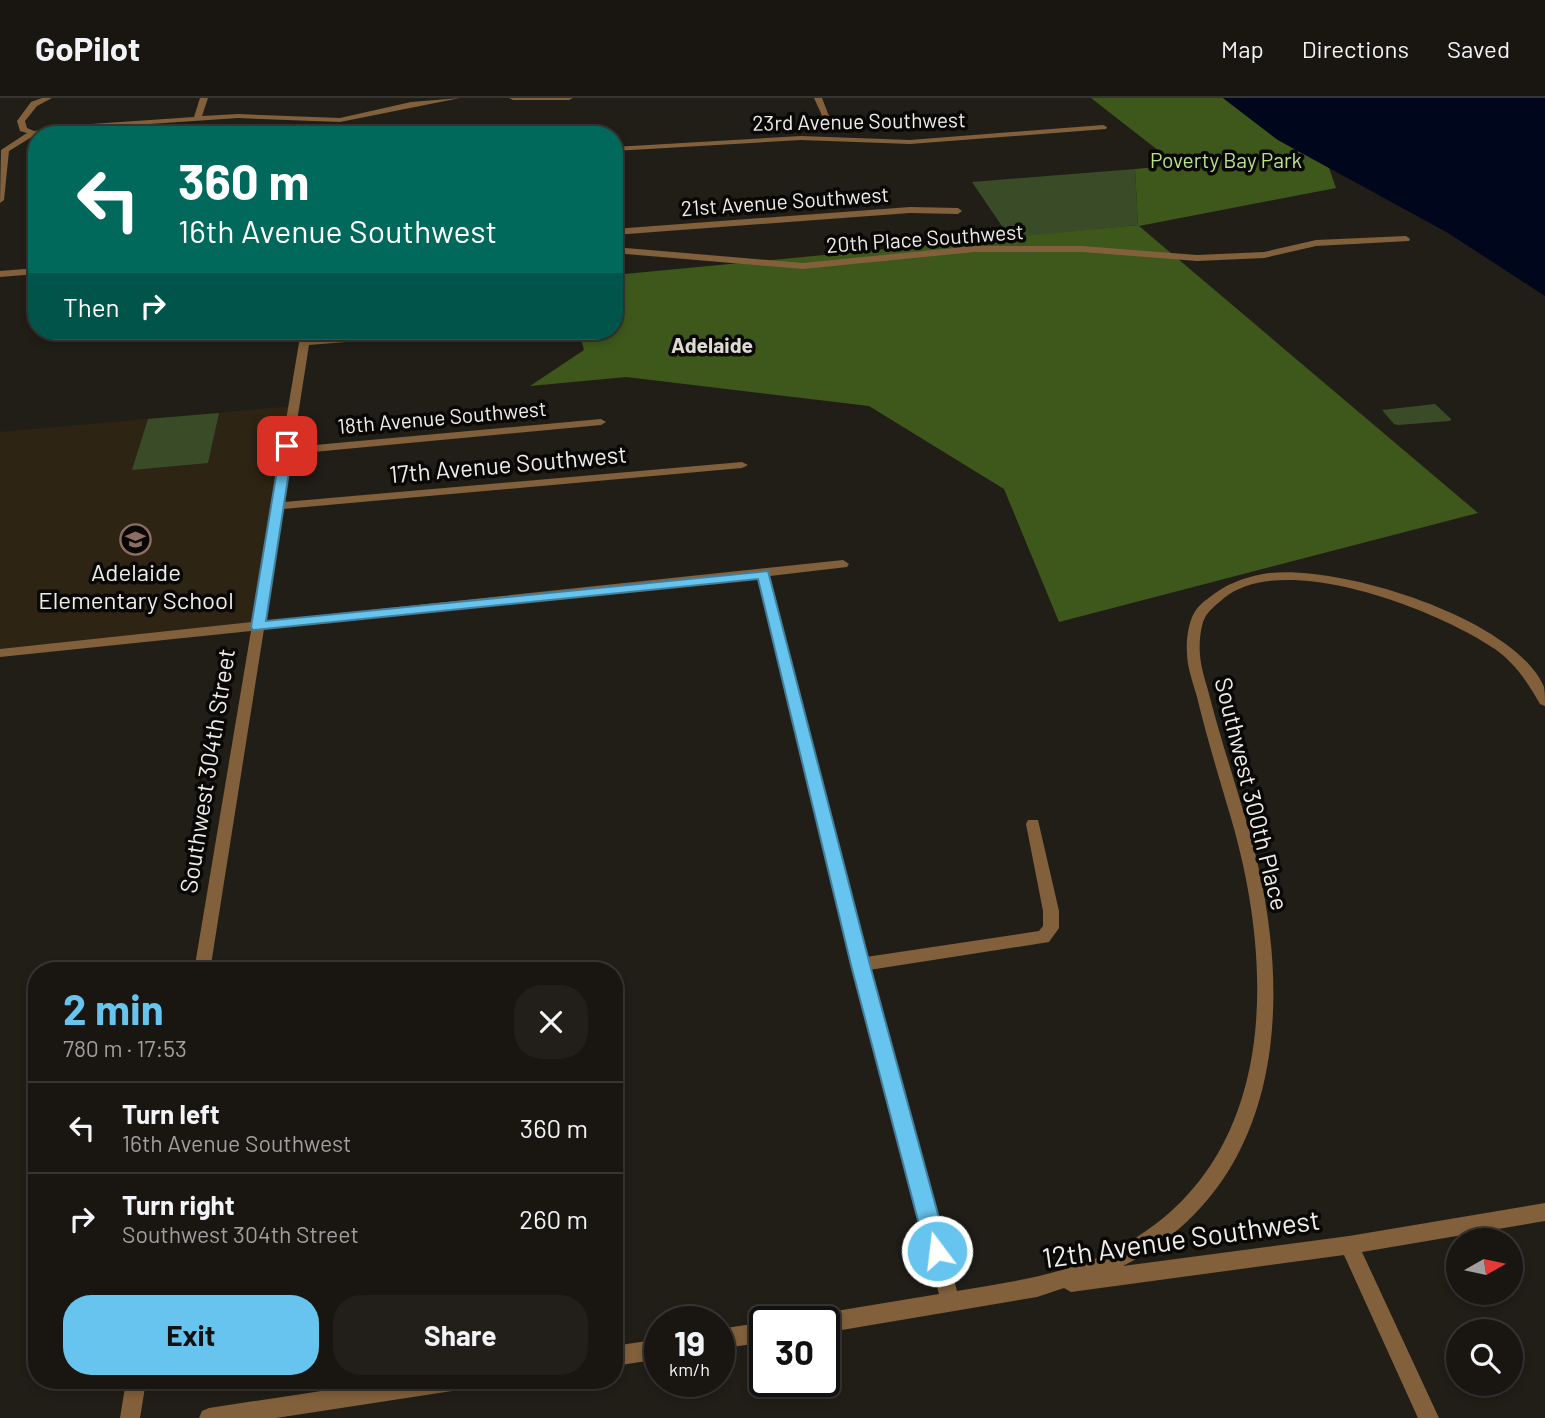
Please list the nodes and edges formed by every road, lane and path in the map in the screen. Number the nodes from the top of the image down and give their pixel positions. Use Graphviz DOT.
graph roads {
  1 [pos="204,98"];
  2 [pos="456,98"];
  3 [pos="513,98"];
  4 [pos="569,98"];
  5 [pos="818,98"];
  6 [pos="41,99"];
  7 [pos="197,119"];
  8 [pos="829,122"];
  9 [pos="91,126"];
  10 [pos="1103,127"];
  11 [pos="28,132"];
  12 [pos="28,137"];
  13 [pos="623,148"];
  14 [pos="0,200"];
  15 [pos="958,211"];
  16 [pos="623,231"];
  17 [pos="1406,239"];
  18 [pos="623,251"];
  19 [pos="28,272"];
  20 [pos="0,274"];
  21 [pos="304,340"];
  22 [pos="601,422"];
  23 [pos="287,451"];
  24 [pos="742,466"];
  25 [pos="278,506"];
  26 [pos="843,564"];
  27 [pos="764,574"];
  28 [pos="258,627"];
  29 [pos="0,653"];
  30 [pos="1545,701"];
  31 [pos="1033,824"];
  32 [pos="203,962"];
  33 [pos="860,965"];
  34 [pos="1545,1212"];
  35 [pos="1349,1245"];
  36 [pos="1029,1288"];
  37 [pos="951,1303"];
  38 [pos="840,1320"];
  39 [pos="644,1351"];
  40 [pos="623,1355"];
  41 [pos="135,1389"];
  42 [pos="399,1389"];
  43 [pos="130,1418"];
  44 [pos="209,1418"];
  45 [pos="1429,1418"];
  1 -- 7 [label="street"];
  2 -- 7 [label="street"];
  3 -- 4 [label="street"];
  5 -- 8 [label="street"];
  6 -- 11 [label="street"];
  7 -- 9 [label="street"];
  10 -- 13 [label="street, 23rd Avenue Southwest"];
  12 -- 14 [label="street"];
  15 -- 16 [label="street, 21st Avenue Southwest"];
  17 -- 18 [label="street, 20th Place Southwest"];
  19 -- 20 [label="street"];
  21 -- 23 [label="street, Southwest 304th Street"];
  22 -- 23 [label="street, 18th Avenue Southwest"];
  23 -- 25 [label="street, Southwest 304th Street"];
  24 -- 25 [label="street, 17th Avenue Southwest"];
  25 -- 28 [label="street, Southwest 304th Street"];
  26 -- 27 [label="street"];
  27 -- 28 [label="street"];
  27 -- 33 [label="street"];
  28 -- 29 [label="street"];
  28 -- 32 [label="street, Southwest 304th Street"];
  30 -- 36 [label="street, Southwest 300th Place"];
  31 -- 33 [label="street"];
  33 -- 37 [label="street"];
  34 -- 35 [label="street, 12th Avenue Southwest"];
  35 -- 36 [label="street, 12th Avenue Southwest"];
  35 -- 45 [label="street"];
  36 -- 37 [label="street, 12th Avenue Southwest"];
  37 -- 38 [label="street, 12th Avenue Southwest"];
  39 -- 40 [label="street"];
  41 -- 43 [label="street"];
  42 -- 44 [label="street"];
}
